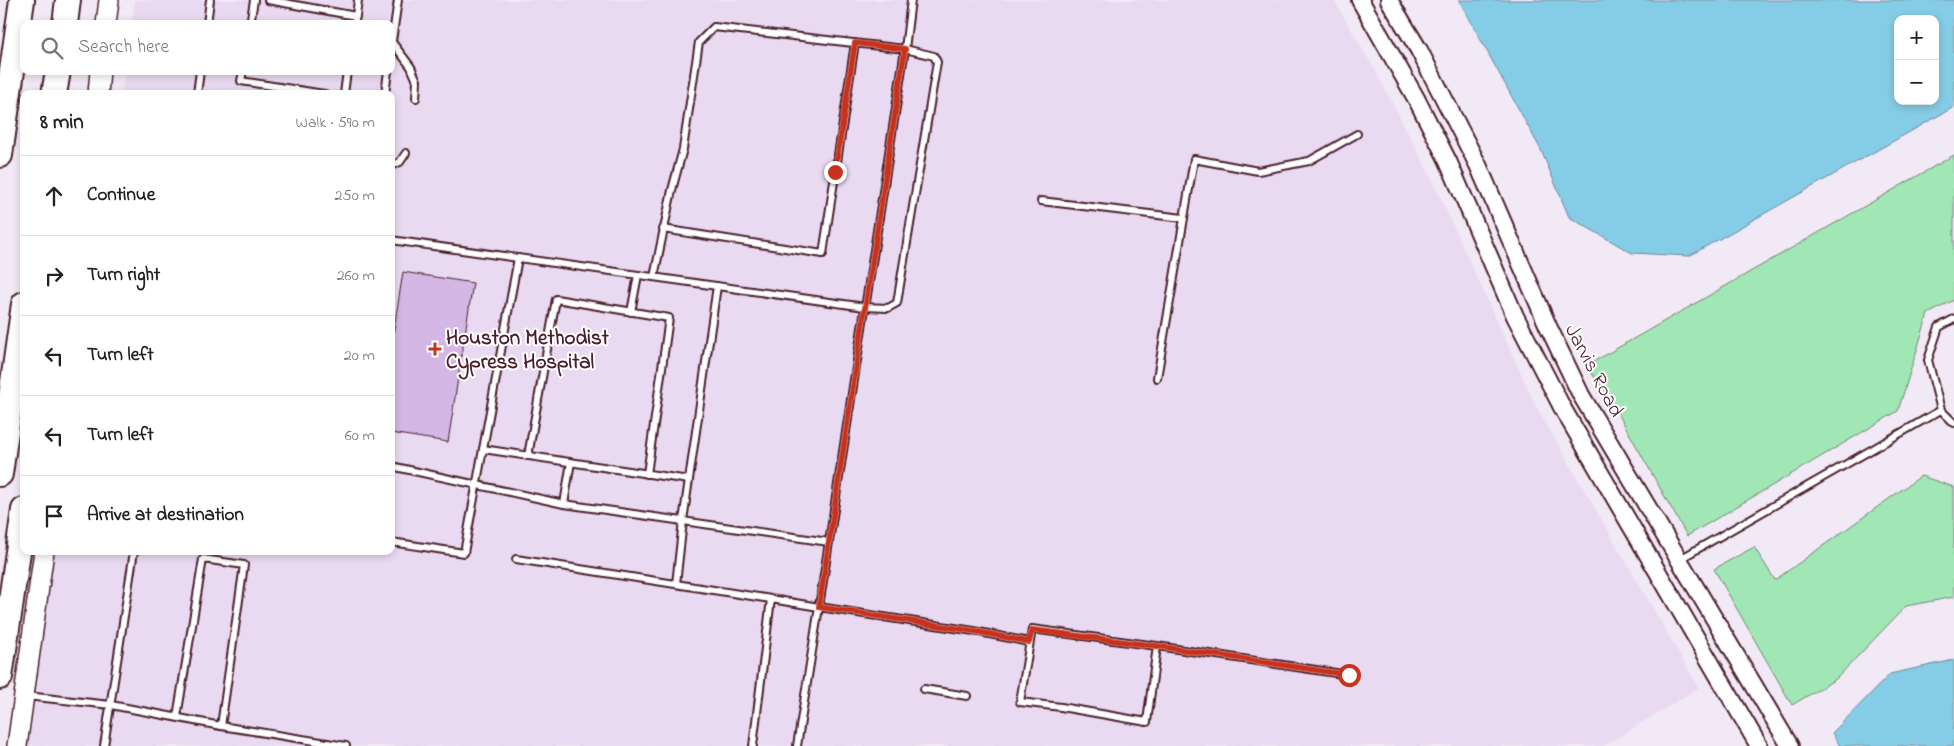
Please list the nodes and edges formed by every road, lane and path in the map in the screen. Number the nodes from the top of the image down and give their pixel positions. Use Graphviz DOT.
graph roads {
  1 [pos="22,0"];
  2 [pos="68,0"];
  3 [pos="109,0"];
  4 [pos="210,0"];
  5 [pos="254,0"];
  6 [pos="268,0"];
  7 [pos="358,0"];
  8 [pos="398,0"];
  9 [pos="911,0"];
  10 [pos="1360,0"];
  11 [pos="1389,0"];
  12 [pos="356,16"];
  13 [pos="66,20"];
  14 [pos="106,20"];
  15 [pos="208,20"];
  16 [pos="251,20"];
  17 [pos="355,20"];
  18 [pos="395,22"];
  19 [pos="855,43"];
  20 [pos="395,48"];
  21 [pos="905,49"];
  22 [pos="57,75"];
  23 [pos="100,75"];
  24 [pos="199,75"];
  25 [pos="242,75"];
  26 [pos="346,75"];
  27 [pos="387,75"];
  28 [pos="55,90"];
  29 [pos="98,90"];
  30 [pos="198,90"];
  31 [pos="300,90"];
  32 [pos="345,90"];
  33 [pos="386,90"];
  34 [pos="416,98"];
  35 [pos="1357,134"];
  36 [pos="406,153"];
  37 [pos="0,155"];
  38 [pos="395,164"];
  39 [pos="1041,202"];
  40 [pos="1183,218"];
  41 [pos="663,229"];
  42 [pos="395,241"];
  43 [pos="518,258"];
  44 [pos="638,275"];
  45 [pos="654,277"];
  46 [pos="717,286"];
  47 [pos="865,307"];
  48 [pos="631,312"];
  49 [pos="1954,319"];
  50 [pos="20,332"];
  51 [pos="1157,378"];
  52 [pos="1583,398"];
  53 [pos="1563,409"];
  54 [pos="1940,410"];
  55 [pos="1954,423"];
  56 [pos="483,449"];
  57 [pos="528,456"];
  58 [pos="571,462"];
  59 [pos="395,467"];
  60 [pos="0,474"];
  61 [pos="647,474"];
  62 [pos="689,480"];
  63 [pos="476,484"];
  64 [pos="564,504"];
  65 [pos="683,521"];
  66 [pos="20,538"];
  67 [pos="829,542"];
  68 [pos="395,543"];
  69 [pos="43,555"];
  70 [pos="133,555"];
  71 [pos="516,559"];
  72 [pos="1680,559"];
  73 [pos="676,584"];
  74 [pos="771,599"];
  75 [pos="819,607"];
  76 [pos="1029,642"];
  77 [pos="1157,646"];
  78 [pos="1349,675"];
  79 [pos="0,677"];
  80 [pos="924,689"];
  81 [pos="25,696"];
  82 [pos="967,696"];
  83 [pos="111,705"];
  84 [pos="177,717"];
  85 [pos="221,726"];
  86 [pos="17,746"];
  87 [pos="104,746"];
  88 [pos="346,746"];
  89 [pos="753,746"];
  90 [pos="797,746"];
  91 [pos="1759,746"];
  92 [pos="1790,746"];
  1 -- 37 [label="highway"];
  2 -- 13 [label="highway"];
  3 -- 14 [label="main road"];
  4 -- 15 [label="lane"];
  5 -- 16 [label="lane"];
  6 -- 12 [label="lane"];
  7 -- 12 [label="lane"];
  8 -- 18 [label="lane"];
  9 -- 21 [label="lane"];
  10 -- 53 [label="street"];
  11 -- 52 [label="street, Jarvis Road"];
  12 -- 17 [label="lane"];
  19 -- 21 [label="lane"];
  19 -- 41 [label="lane"];
  19 -- 41 [label="lane"];
  20 -- 34 [label="lane"];
  21 -- 47 [label="lane"];
  21 -- 47 [label="lane"];
  22 -- 28 [label="highway"];
  23 -- 29 [label="main road"];
  24 -- 30 [label="lane"];
  25 -- 31 [label="lane"];
  26 -- 32 [label="lane"];
  27 -- 33 [label="lane"];
  35 -- 40 [label="lane"];
  36 -- 38 [label="lane"];
  39 -- 40 [label="lane"];
  40 -- 51 [label="lane"];
  41 -- 45 [label="lane"];
  42 -- 43 [label="lane"];
  43 -- 44 [label="lane"];
  43 -- 56 [label="lane"];
  44 -- 45 [label="lane"];
  44 -- 48 [label="lane"];
  45 -- 46 [label="lane"];
  46 -- 47 [label="lane"];
  46 -- 62 [label="lane"];
  47 -- 67 [label="lane"];
  48 -- 57 [label="lane"];
  48 -- 61 [label="lane"];
  49 -- 54 [label="lane"];
  50 -- 60 [label="highway"];
  52 -- 53 [label="street"];
  52 -- 72 [label="street, Jarvis Road"];
  53 -- 91 [label="street"];
  54 -- 55 [label="lane"];
  54 -- 72 [label="lane"];
  56 -- 57 [label="lane"];
  56 -- 63 [label="lane"];
  57 -- 58 [label="lane"];
  58 -- 61 [label="lane"];
  58 -- 64 [label="lane"];
  59 -- 63 [label="lane"];
  61 -- 62 [label="lane"];
  62 -- 65 [label="lane"];
  63 -- 64 [label="lane"];
  63 -- 68 [label="lane"];
  64 -- 65 [label="lane"];
  65 -- 67 [label="lane"];
  65 -- 73 [label="lane"];
  66 -- 79 [label="highway"];
  67 -- 75 [label="lane"];
  69 -- 81 [label="main road"];
  70 -- 83 [label="lane"];
  71 -- 73 [label="lane"];
  72 -- 92 [label="street, Jarvis Road"];
  73 -- 74 [label="lane"];
  74 -- 75 [label="lane"];
  74 -- 89 [label="lane"];
  75 -- 76 [label="lane"];
  75 -- 90 [label="lane"];
  76 -- 77 [label="lane"];
  76 -- 77 [label="lane"];
  77 -- 78 [label="lane"];
  80 -- 82 [label="lane"];
  81 -- 83 [label="lane"];
  81 -- 86 [label="main road"];
  83 -- 84 [label="lane"];
  83 -- 87 [label="lane"];
  84 -- 85 [label="lane"];
  84 -- 85 [label="lane"];
  85 -- 88 [label="lane"];
}
